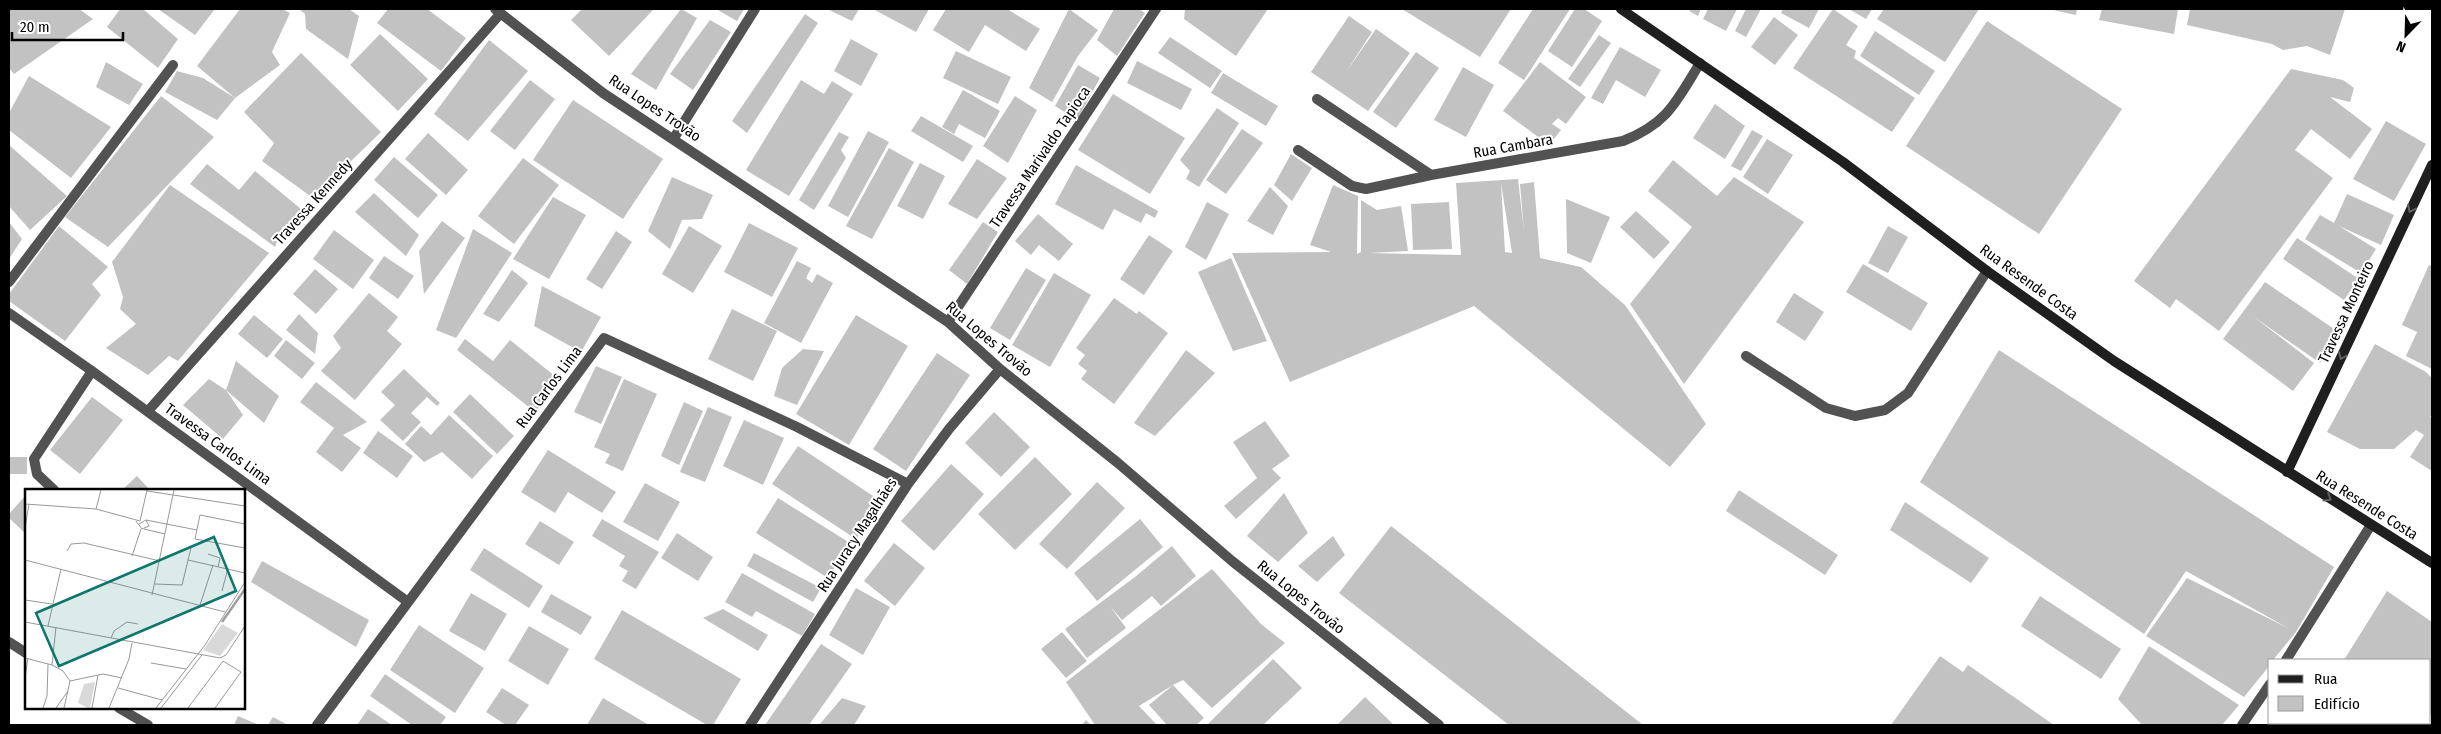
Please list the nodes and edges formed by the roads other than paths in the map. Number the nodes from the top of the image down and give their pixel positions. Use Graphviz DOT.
graph roads {
  1 [pos="755,9"];
  2 [pos="1156,9"];
  3 [pos="1621,9"];
  4 [pos="498,11"];
  5 [pos="1700,63"];
  6 [pos="173,65"];
  7 [pos="1317,99"];
  8 [pos="674,138"];
  9 [pos="1298,150"];
  10 [pos="2432,165"];
  11 [pos="1431,176"];
  12 [pos="1986,271"];
  13 [pos="9,282"];
  14 [pos="9,313"];
  15 [pos="948,322"];
  16 [pos="1746,356"];
  17 [pos="1000,369"];
  18 [pos="92,370"];
  19 [pos="148,411"];
  20 [pos="2287,472"];
  21 [pos="908,484"];
  22 [pos="53,489"];
  23 [pos="2371,525"];
  24 [pos="2432,563"];
  25 [pos="408,602"];
  26 [pos="9,642"];
  27 [pos="25,651"];
  28 [pos="2287,659"];
  29 [pos="2268,687"];
  30 [pos="121,709"];
  31 [pos="148,725"];
  32 [pos="317,725"];
  33 [pos="750,725"];
  34 [pos="1438,725"];
  35 [pos="2242,725"];
  1 -- 8 [label="street"];
  2 -- 15 [label="street, Travessa Marivaldo Tapioca"];
  3 -- 5 [label="main road, Rua Resende Costa"];
  4 -- 8 [label="street, Rua Lopes Trovão"];
  4 -- 19 [label="street, Travessa Kennedy"];
  5 -- 11 [label="street, Rua Cambara"];
  5 -- 12 [label="main road, Rua Resende Costa"];
  6 -- 13 [label="street"];
  7 -- 11 [label="street"];
  8 -- 15 [label="street, Rua Lopes Trovão"];
  9 -- 11 [label="street, Rua Cambara"];
  10 -- 20 [label="main road, Travessa Monteiro, one-way"];
  12 -- 16 [label="street"];
  12 -- 20 [label="main road, Rua Resende Costa"];
  14 -- 18 [label="street, Travessa Carlos Lima"];
  15 -- 17 [label="street, Rua Lopes Trovão"];
  17 -- 21 [label="street, Rua Juracy Magalhães"];
  17 -- 34 [label="street, Rua Lopes Trovão"];
  18 -- 19 [label="street, Travessa Carlos Lima"];
  18 -- 22 [label="street"];
  19 -- 25 [label="street, Travessa Carlos Lima"];
  20 -- 23 [label="main road, Rua Resende Costa, one-way"];
  21 -- 25 [label="street, Rua Carlos Lima"];
  21 -- 33 [label="street, Rua Juracy Magalhães"];
  23 -- 24 [label="main road, Rua Resende Costa"];
  23 -- 28 [label="street"];
  25 -- 32 [label="street, Rua Carlos Lima"];
  26 -- 27 [label="street"];
  29 -- 35 [label="street"];
  30 -- 31 [label="street"];
}
